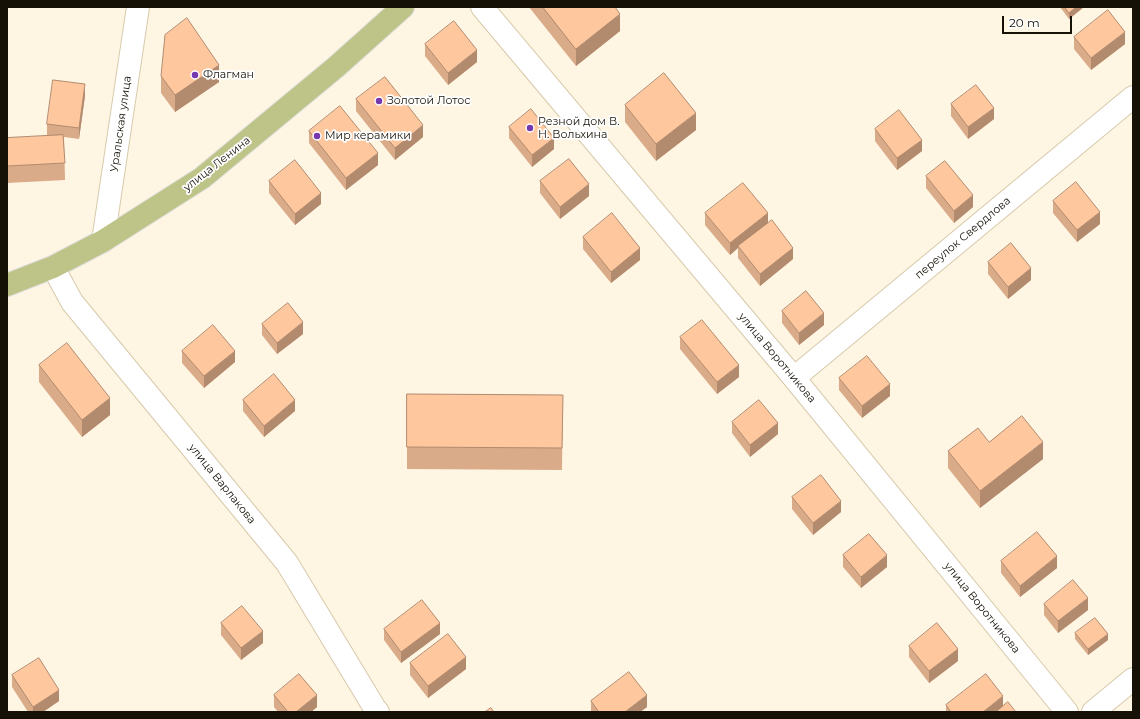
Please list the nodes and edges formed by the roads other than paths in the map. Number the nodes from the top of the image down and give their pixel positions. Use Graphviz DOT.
graph roads {
  1 [pos="138,7"];
  2 [pos="403,7"];
  3 [pos="482,7"];
  4 [pos="1133,97"];
  5 [pos="103,241"];
  6 [pos="53,267"];
  7 [pos="7,285"];
  8 [pos="794,378"];
  9 [pos="1133,679"];
  10 [pos="378,712"];
  11 [pos="1067,712"];
  12 [pos="1093,712"];
  1 -- 5 [label="street, Уральская улица"];
  2 -- 5 [label="main road, улица Ленина"];
  3 -- 8 [label="street, улица Воротникова"];
  4 -- 8 [label="street, переулок Свердлова"];
  5 -- 6 [label="main road, улица Ленина"];
  6 -- 7 [label="main road, улица Ленина"];
  6 -- 10 [label="street, улица Варлакова"];
  8 -- 11 [label="street, улица Воротникова"];
  9 -- 12 [label="street"];
}
